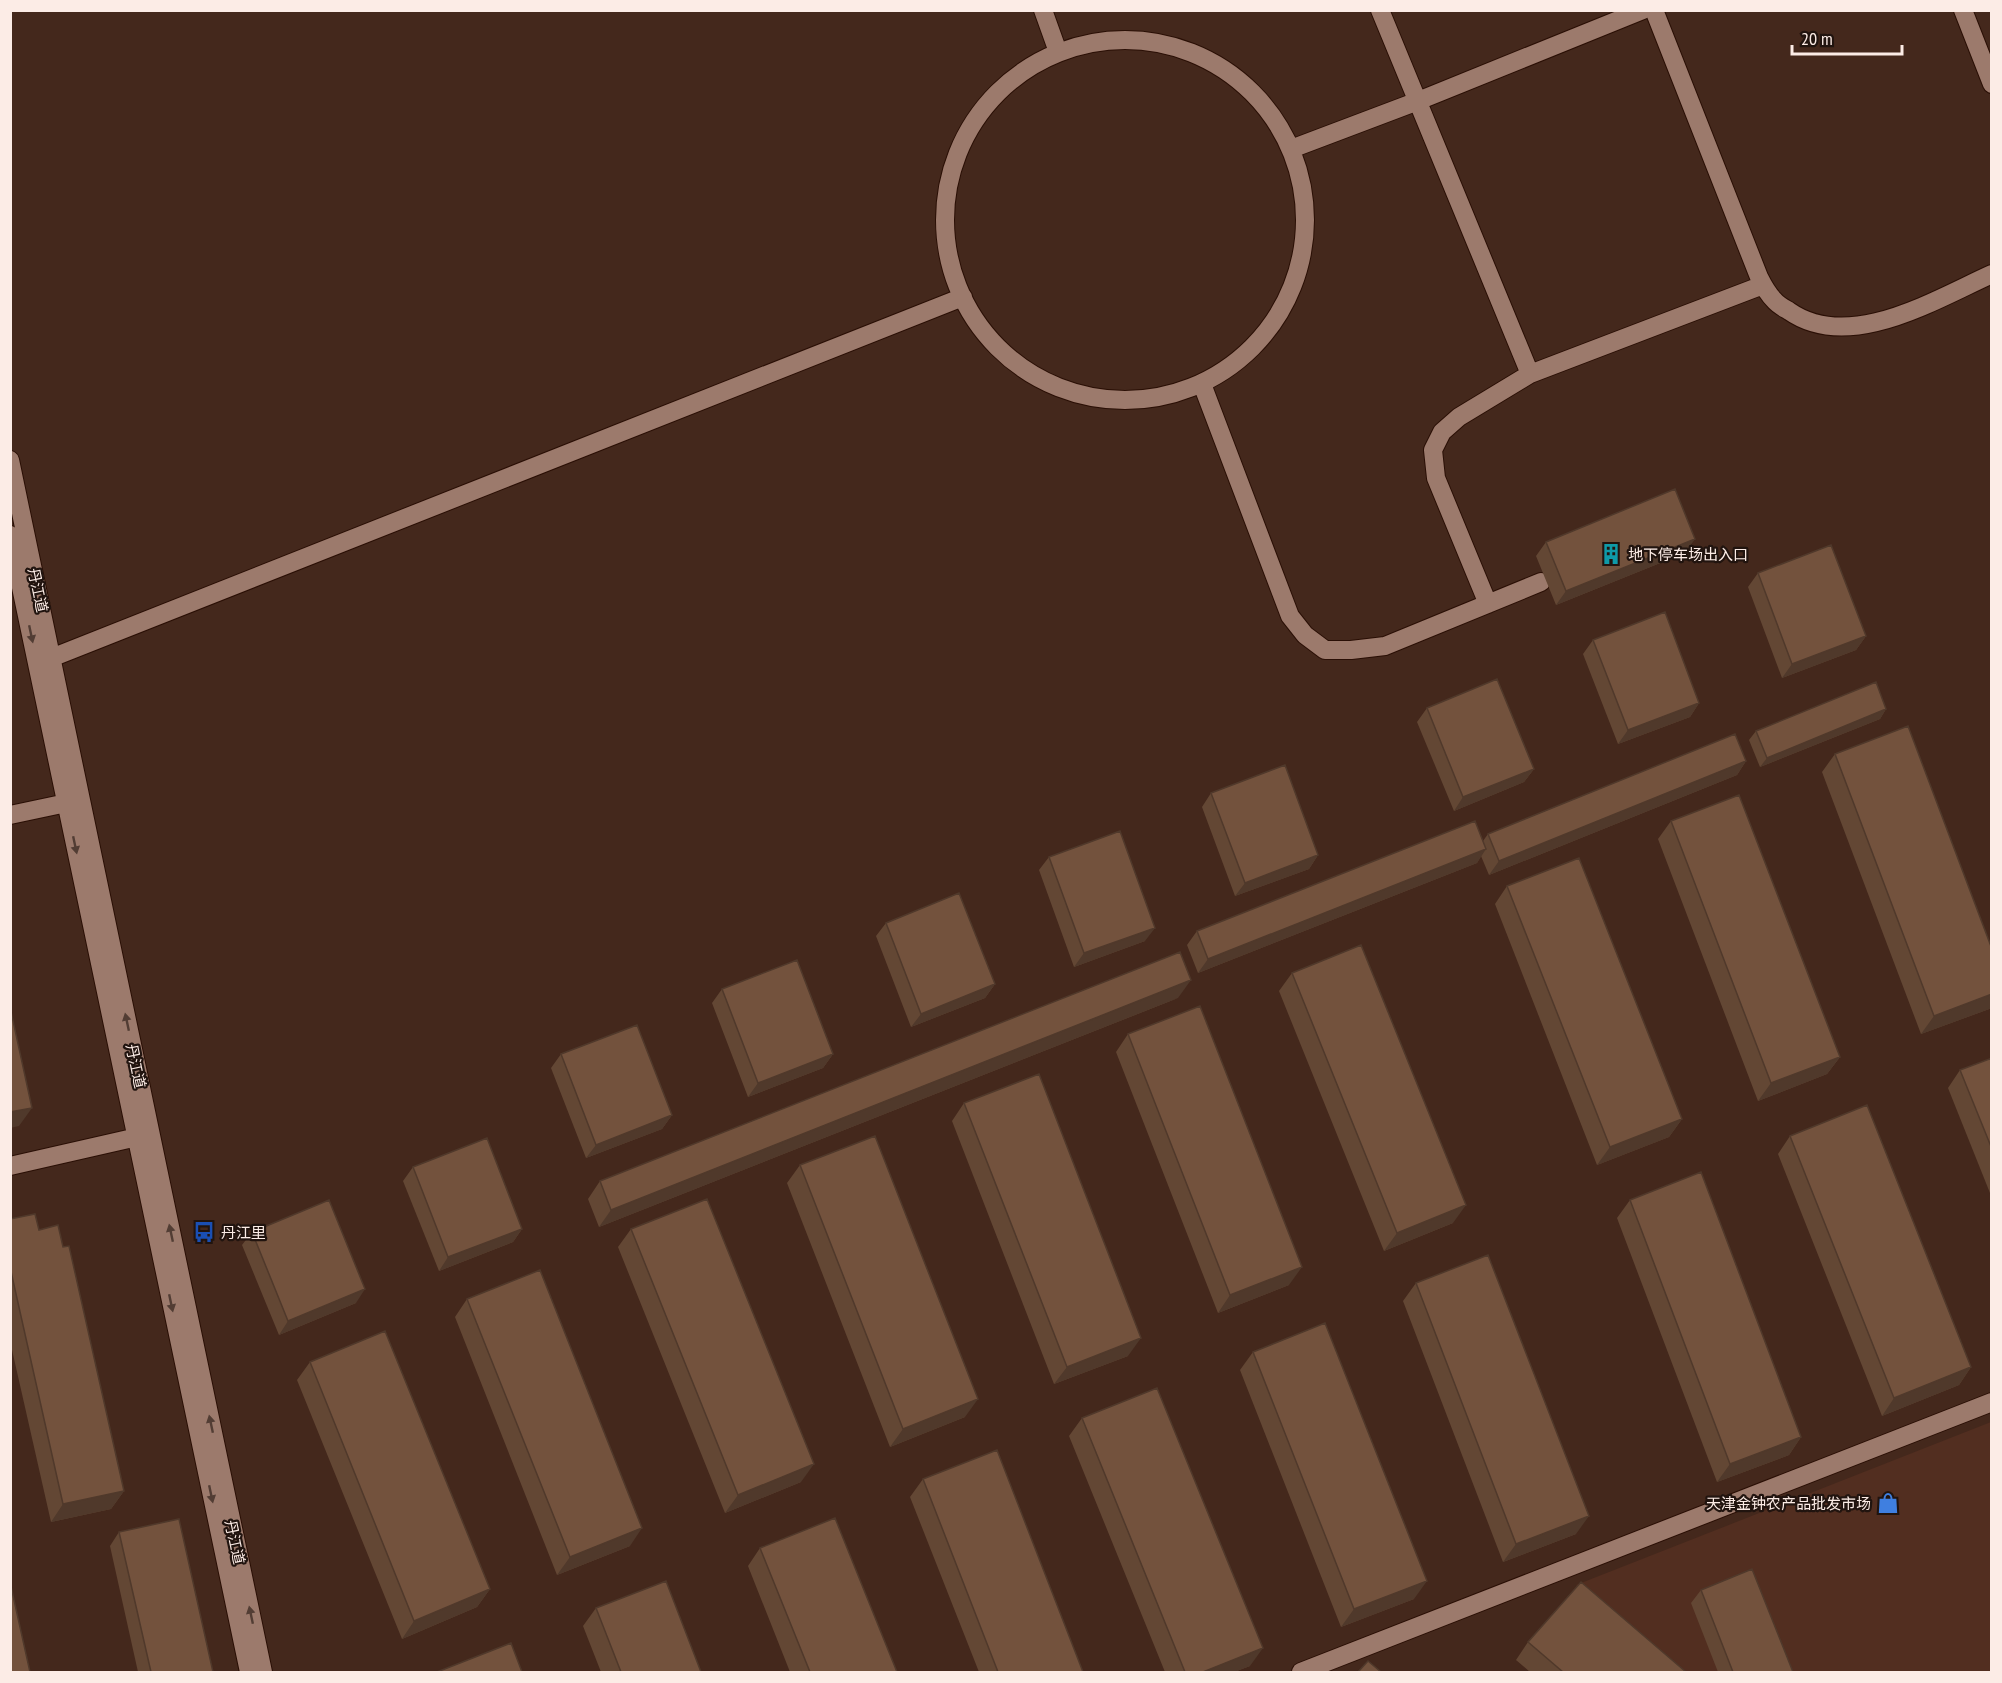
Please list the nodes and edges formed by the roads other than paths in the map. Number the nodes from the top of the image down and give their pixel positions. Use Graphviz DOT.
graph roads {
  1 [pos="1043,10"];
  2 [pos="1380,10"];
  3 [pos="1643,10"];
  4 [pos="1654,10"];
  5 [pos="1964,10"];
  6 [pos="1058,52"];
  7 [pos="1992,84"];
  8 [pos="1418,101"];
  9 [pos="1291,149"];
  10 [pos="1992,274"];
  11 [pos="1763,285"];
  12 [pos="963,297"];
  13 [pos="1530,374"];
  14 [pos="1202,384"];
  15 [pos="10,460"];
  16 [pos="10,535"];
  17 [pos="1541,582"];
  18 [pos="1488,604"];
  19 [pos="45,661"];
  20 [pos="74,802"];
  21 [pos="10,815"];
  22 [pos="143,1135"];
  23 [pos="10,1166"];
  24 [pos="1992,1402"];
  25 [pos="249,1672"];
  26 [pos="263,1672"];
  27 [pos="1302,1672"];
  1 -- 6 [label="street"];
  2 -- 8 [label="street"];
  3 -- 8 [label="street"];
  4 -- 11 [label="street"];
  5 -- 7 [label="street"];
  6 -- 9 [label="street"];
  6 -- 12 [label="street"];
  8 -- 9 [label="street"];
  8 -- 13 [label="street"];
  9 -- 14 [label="street"];
  10 -- 11 [label="street"];
  11 -- 13 [label="street"];
  12 -- 14 [label="street"];
  12 -- 19 [label="street"];
  13 -- 18 [label="street"];
  14 -- 18 [label="street"];
  15 -- 19 [label="street, 丹江道"];
  16 -- 19 [label="street, 丹江道, one-way"];
  17 -- 18 [label="street"];
  19 -- 20 [label="street, 丹江道"];
  20 -- 21 [label="street"];
  20 -- 22 [label="street, 丹江道"];
  22 -- 23 [label="street"];
  22 -- 25 [label="street, 丹江道, one-way"];
  26 -- 22 [label="street, 丹江道, one-way"];
  24 -- 27 [label="street"];
}
